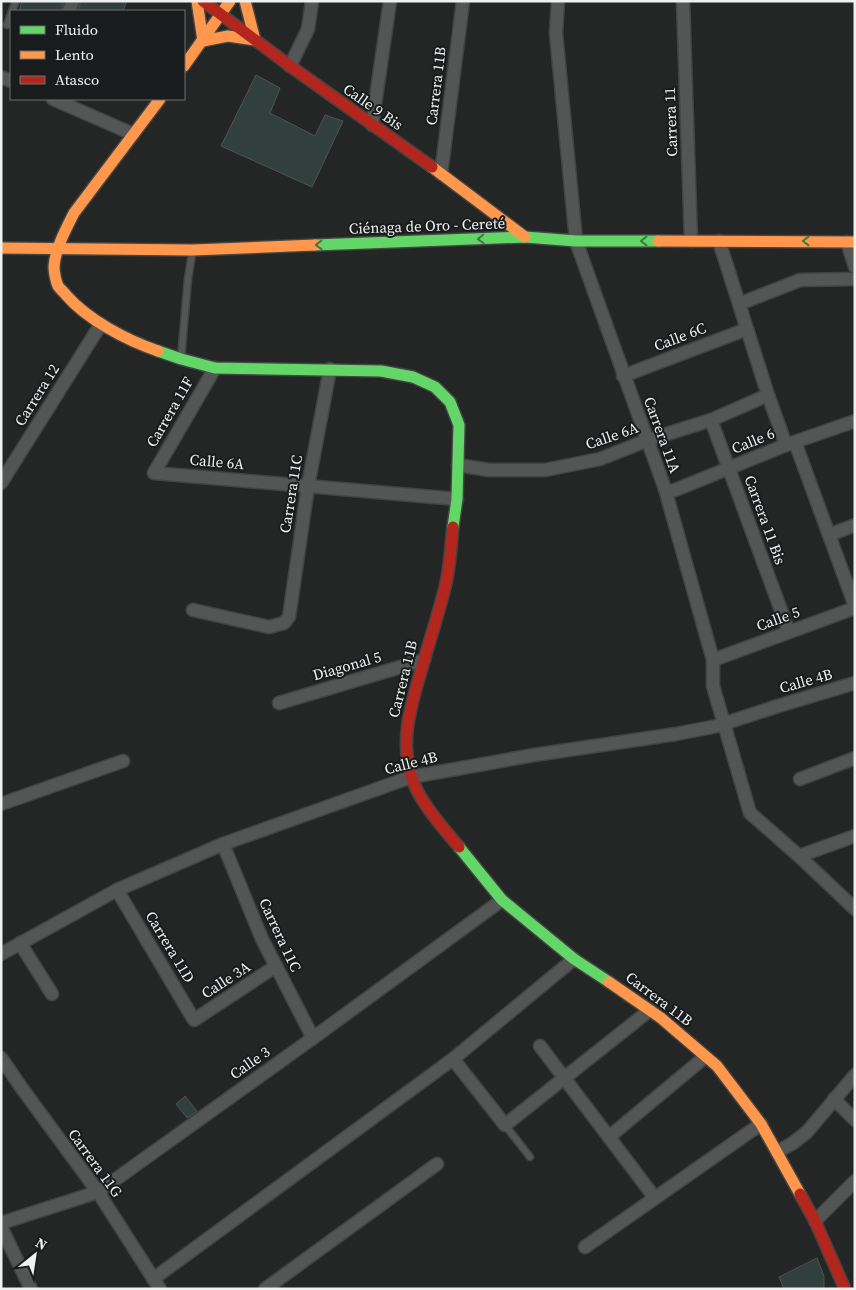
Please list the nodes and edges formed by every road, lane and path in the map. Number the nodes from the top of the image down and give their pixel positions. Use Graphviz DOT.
graph roads {
  1 [pos="197,1"];
  2 [pos="203,1"];
  3 [pos="230,1"];
  4 [pos="245,1"];
  5 [pos="312,1"];
  6 [pos="390,1"];
  7 [pos="463,1"];
  8 [pos="558,1"];
  9 [pos="682,1"];
  10 [pos="221,14"];
  11 [pos="10,18"];
  12 [pos="7,25"];
  13 [pos="255,40"];
  14 [pos="203,41"];
  15 [pos="185,65"];
  16 [pos="290,66"];
  17 [pos="55,100"];
  18 [pos="159,100"];
  19 [pos="372,125"];
  20 [pos="134,134"];
  21 [pos="441,174"];
  22 [pos="525,237"];
  23 [pos="576,241"];
  24 [pos="691,241"];
  25 [pos="719,241"];
  26 [pos="851,242"];
  27 [pos="1,248"];
  28 [pos="58,249"];
  29 [pos="193,250"];
  30 [pos="855,268"];
  31 [pos="855,279"];
  32 [pos="739,304"];
  33 [pos="101,324"];
  34 [pos="747,329"];
  35 [pos="181,360"];
  36 [pos="215,368"];
  37 [pos="330,369"];
  38 [pos="623,376"];
  39 [pos="768,395"];
  40 [pos="711,420"];
  41 [pos="855,421"];
  42 [pos="648,440"];
  43 [pos="791,444"];
  44 [pos="458,465"];
  45 [pos="729,469"];
  46 [pos="154,473"];
  47 [pos="1,483"];
  48 [pos="308,486"];
  49 [pos="665,489"];
  50 [pos="458,499"];
  51 [pos="855,526"];
  52 [pos="829,535"];
  53 [pos="855,607"];
  54 [pos="193,610"];
  55 [pos="789,632"];
  56 [pos="424,660"];
  57 [pos="713,660"];
  58 [pos="855,683"];
  59 [pos="279,703"];
  60 [pos="723,724"];
  61 [pos="855,758"];
  62 [pos="123,761"];
  63 [pos="411,777"];
  64 [pos="800,779"];
  65 [pos="1,804"];
  66 [pos="855,836"];
  67 [pos="223,844"];
  68 [pos="799,856"];
  69 [pos="117,890"];
  70 [pos="502,900"];
  71 [pos="855,909"];
  72 [pos="20,943"];
  73 [pos="1,954"];
  74 [pos="574,959"];
  75 [pos="276,966"];
  76 [pos="52,994"];
  77 [pos="650,1010"];
  78 [pos="194,1020"];
  79 [pos="313,1038"];
  80 [pos="540,1046"];
  81 [pos="705,1057"];
  82 [pos="1,1058"];
  83 [pos="453,1059"];
  84 [pos="855,1075"];
  85 [pos="563,1078"];
  86 [pos="834,1100"];
  87 [pos="855,1120"];
  88 [pos="761,1124"];
  89 [pos="505,1125"];
  90 [pos="609,1138"];
  91 [pos="777,1152"];
  92 [pos="530,1157"];
  93 [pos="437,1164"];
  94 [pos="855,1181"];
  95 [pos="98,1192"];
  96 [pos="656,1198"];
  97 [pos="815,1220"];
  98 [pos="1,1223"];
  99 [pos="1,1228"];
  100 [pos="586,1247"];
  101 [pos="156,1284"];
  102 [pos="31,1289"];
  103 [pos="265,1289"];
  104 [pos="845,1289"];
  1 -- 14 [label="main road"];
  2 -- 10 [label="main road, Calle 9 Bis"];
  3 -- 10 [label="main road"];
  4 -- 13 [label="main road"];
  5 -- 16 [label="street"];
  6 -- 19 [label="street"];
  7 -- 21 [label="street, Carrera 11B"];
  8 -- 23 [label="street, Carrera 11A"];
  9 -- 24 [label="street, Carrera 11"];
  10 -- 13 [label="main road, Calle 9 Bis"];
  10 -- 14 [label="main road"];
  11 -- 12 [label="lane"];
  13 -- 14 [label="main road"];
  13 -- 16 [label="main road, Calle 9 Bis"];
  14 -- 15 [label="main road"];
  16 -- 19 [label="main road, Calle 9 Bis"];
  17 -- 20 [label="street"];
  18 -- 20 [label="main road"];
  19 -- 21 [label="main road, Calle 9 Bis"];
  20 -- 28 [label="main road"];
  21 -- 22 [label="main road, Calle 9 Bis"];
  22 -- 23 [label="main road, Ciénaga de Oro - Cereté"];
  22 -- 29 [label="main road, Ciénaga de Oro - Cereté, one-way"];
  24 -- 23 [label="main road, Ciénaga de Oro - Cereté, one-way"];
  23 -- 38 [label="street, Carrera 11A"];
  24 -- 25 [label="main road, Ciénaga de Oro - Cereté"];
  26 -- 25 [label="main road, Ciénaga de Oro - Cereté, one-way"];
  25 -- 32 [label="street"];
  26 -- 30 [label="street"];
  27 -- 28 [label="main road, Ciénaga de Oro - Cereté"];
  28 -- 29 [label="main road, Ciénaga de Oro - Cereté"];
  28 -- 33 [label="main road, Carrera 11B"];
  29 -- 35 [label="lane"];
  31 -- 32 [label="street"];
  32 -- 34 [label="street"];
  33 -- 35 [label="main road, Carrera 11B"];
  33 -- 47 [label="street, Carrera 12"];
  34 -- 38 [label="street, Calle 6C"];
  34 -- 39 [label="street"];
  35 -- 36 [label="main road, Carrera 11B"];
  36 -- 37 [label="main road, Carrera 11B"];
  36 -- 46 [label="street, Carrera 11F"];
  37 -- 44 [label="main road, Carrera 11B"];
  37 -- 48 [label="street, Carrera 11C"];
  38 -- 42 [label="street, Carrera 11A"];
  39 -- 40 [label="street, Calle 6A"];
  39 -- 43 [label="street"];
  40 -- 42 [label="street, Calle 6A"];
  40 -- 45 [label="street, Carrera 11 Bis"];
  41 -- 43 [label="street, Calle 6"];
  42 -- 44 [label="street, Calle 6A"];
  42 -- 49 [label="street, Carrera 11A"];
  43 -- 45 [label="street, Calle 6"];
  43 -- 52 [label="street"];
  44 -- 50 [label="main road, Carrera 11B"];
  45 -- 49 [label="street, Calle 6"];
  45 -- 55 [label="street, Carrera 11 Bis"];
  46 -- 48 [label="street, Calle 6A"];
  48 -- 50 [label="street, Calle 6A"];
  48 -- 54 [label="street, Carrera 11C"];
  49 -- 57 [label="street, Carrera 11A"];
  50 -- 56 [label="main road, Carrera 11B"];
  51 -- 52 [label="street"];
  52 -- 53 [label="street"];
  53 -- 55 [label="street, Calle 5"];
  55 -- 57 [label="street, Calle 5"];
  56 -- 59 [label="street, Diagonal 5"];
  56 -- 63 [label="main road, Carrera 11B"];
  57 -- 60 [label="street, Carrera 11A"];
  58 -- 60 [label="street, Calle 4B"];
  60 -- 63 [label="street, Calle 4B"];
  60 -- 68 [label="street, Carrera 11A"];
  61 -- 64 [label="street"];
  62 -- 65 [label="street"];
  63 -- 67 [label="street, Calle 4B"];
  63 -- 70 [label="main road, Carrera 11B"];
  66 -- 68 [label="street"];
  67 -- 69 [label="street, Calle 4B"];
  67 -- 75 [label="street, Carrera 11C"];
  68 -- 71 [label="street, Carrera 11A"];
  69 -- 72 [label="street, Calle 4B"];
  69 -- 78 [label="street, Carrera 11D"];
  70 -- 74 [label="main road, Carrera 11B"];
  70 -- 79 [label="street, Calle 3"];
  72 -- 73 [label="street, Calle 4B"];
  72 -- 76 [label="street"];
  74 -- 77 [label="main road, Carrera 11B"];
  74 -- 83 [label="street"];
  75 -- 78 [label="street, Calle 3A"];
  75 -- 79 [label="street, Carrera 11C"];
  77 -- 81 [label="main road, Carrera 11B"];
  77 -- 85 [label="street"];
  79 -- 95 [label="street, Calle 3"];
  80 -- 85 [label="street"];
  81 -- 88 [label="main road, Carrera 11B"];
  81 -- 90 [label="street"];
  82 -- 95 [label="street, Carrera 11G"];
  83 -- 89 [label="street"];
  83 -- 101 [label="street"];
  84 -- 86 [label="street"];
  85 -- 89 [label="street"];
  85 -- 90 [label="street"];
  86 -- 87 [label="street"];
  86 -- 91 [label="street"];
  88 -- 91 [label="main road, Carrera 11B"];
  88 -- 96 [label="street"];
  89 -- 92 [label="lane"];
  90 -- 96 [label="street"];
  91 -- 97 [label="main road, Carrera 11B"];
  93 -- 103 [label="street"];
  94 -- 97 [label="street"];
  95 -- 98 [label="street, Calle 3"];
  95 -- 101 [label="street, Carrera 11G"];
  96 -- 100 [label="street"];
  97 -- 104 [label="main road, Carrera 11B"];
  99 -- 102 [label="street"];
}
